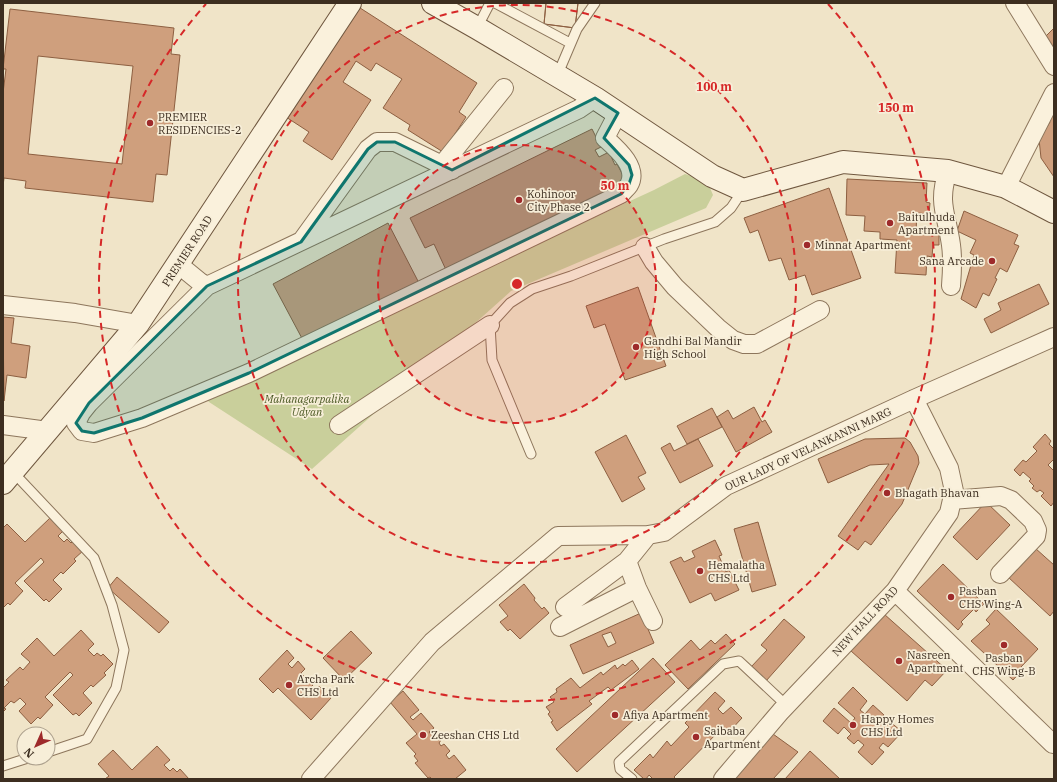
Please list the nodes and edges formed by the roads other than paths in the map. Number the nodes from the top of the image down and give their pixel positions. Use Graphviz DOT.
graph roads {
  1 [pos="350,3"];
  2 [pos="433,3"];
  3 [pos="490,3"];
  4 [pos="496,3"];
  5 [pos="595,3"];
  6 [pos="1016,3"];
  7 [pos="477,28"];
  8 [pos="570,43"];
  9 [pos="1054,66"];
  10 [pos="557,76"];
  11 [pos="504,88"];
  12 [pos="1054,93"];
  13 [pos="595,98"];
  14 [pos="618,113"];
  15 [pos="447,167"];
  16 [pos="948,172"];
  17 [pos="1006,187"];
  18 [pos="743,190"];
  19 [pos="1054,211"];
  20 [pos="301,242"];
  21 [pos="645,247"];
  22 [pos="178,264"];
  23 [pos="207,286"];
  24 [pos="951,286"];
  25 [pos="3,305"];
  26 [pos="820,310"];
  27 [pos="138,324"];
  28 [pos="490,325"];
  29 [pos="1054,337"];
  30 [pos="914,399"];
  31 [pos="3,425"];
  32 [pos="339,425"];
  33 [pos="48,430"];
  34 [pos="532,454"];
  35 [pos="8,478"];
  36 [pos="952,500"];
  37 [pos="648,535"];
  38 [pos="627,561"];
  39 [pos="1000,574"];
  40 [pos="636,588"];
  41 [pos="895,591"];
  42 [pos="565,607"];
  43 [pos="653,621"];
  44 [pos="560,627"];
  45 [pos="786,705"];
  46 [pos="1053,744"];
  47 [pos="56,749"];
  48 [pos="16,762"];
  49 [pos="3,766"];
  50 [pos="311,779"];
  51 [pos="632,779"];
  52 [pos="723,779"];
  1 -- 22 [label="street, PREMIER ROAD"];
  2 -- 7 [label="street"];
  3 -- 7 [label="lane"];
  4 -- 8 [label="lane"];
  5 -- 8 [label="lane"];
  6 -- 9 [label="street"];
  7 -- 10 [label="street"];
  8 -- 10 [label="lane"];
  10 -- 13 [label="street"];
  11 -- 15 [label="street"];
  12 -- 17 [label="street"];
  13 -- 14 [label="street"];
  13 -- 15 [label="street"];
  14 -- 18 [label="street"];
  14 -- 23 [label="street"];
  15 -- 20 [label="street"];
  15 -- 20 [label="street"];
  16 -- 17 [label="street"];
  16 -- 18 [label="street"];
  16 -- 24 [label="street"];
  17 -- 19 [label="street"];
  18 -- 21 [label="lane"];
  20 -- 23 [label="street"];
  21 -- 26 [label="street"];
  21 -- 28 [label="lane"];
  22 -- 23 [label="street"];
  22 -- 27 [label="street, PREMIER ROAD"];
  25 -- 27 [label="street"];
  27 -- 33 [label="street, PREMIER ROAD"];
  28 -- 32 [label="street"];
  28 -- 34 [label="lane"];
  29 -- 30 [label="street, OUR LADY OF VELANKANNI MARG"];
  30 -- 36 [label="street, NEW HALL ROAD"];
  30 -- 37 [label="street, OUR LADY OF VELANKANNI MARG"];
  31 -- 33 [label="street"];
  33 -- 35 [label="street, PREMIER ROAD"];
  35 -- 47 [label="lane"];
  36 -- 39 [label="street"];
  36 -- 41 [label="street, NEW HALL ROAD"];
  37 -- 38 [label="street"];
  37 -- 50 [label="street, OUR LADY OF VELANKANNI MARG"];
  38 -- 40 [label="street"];
  38 -- 42 [label="street"];
  40 -- 43 [label="street"];
  40 -- 44 [label="street"];
  41 -- 45 [label="street, NEW HALL ROAD"];
  41 -- 46 [label="street"];
  45 -- 51 [label="lane"];
  45 -- 52 [label="street, NEW HALL ROAD"];
  48 -- 49 [label="lane"];
}
